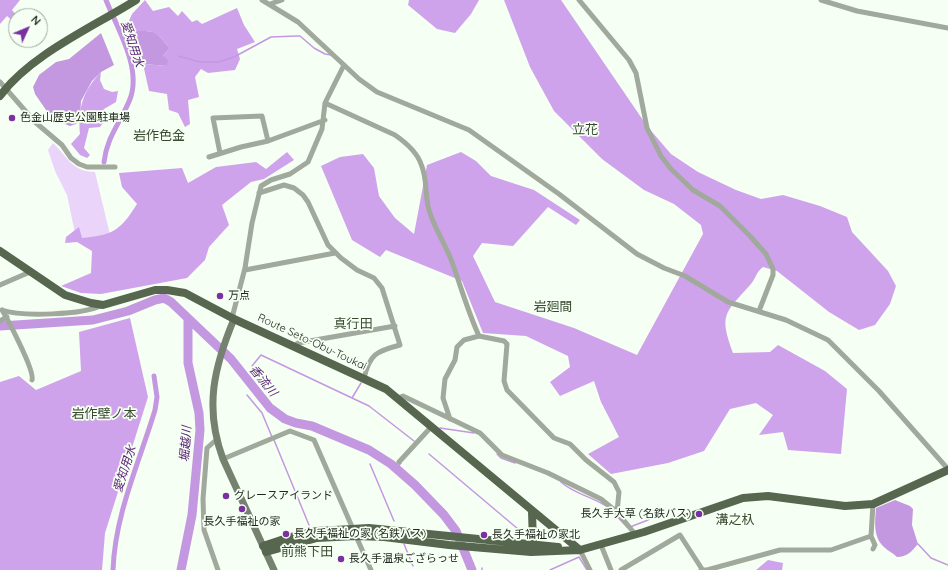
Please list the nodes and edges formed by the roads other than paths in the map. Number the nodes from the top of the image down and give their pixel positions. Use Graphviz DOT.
graph roads {
  1 [pos="136,0"];
  2 [pos="262,0"];
  3 [pos="282,0"];
  4 [pos="579,0"];
  5 [pos="821,0"];
  6 [pos="270,4"];
  7 [pos="948,28"];
  8 [pos="344,64"];
  9 [pos="0,82"];
  10 [pos="6,89"];
  11 [pos="0,96"];
  12 [pos="325,103"];
  13 [pos="325,120"];
  14 [pos="268,141"];
  15 [pos="220,153"];
  16 [pos="209,157"];
  17 [pos="115,167"];
  18 [pos="259,193"];
  19 [pos="0,251"];
  20 [pos="335,253"];
  21 [pos="245,270"];
  22 [pos="30,272"];
  23 [pos="0,285"];
  24 [pos="103,305"];
  25 [pos="1,309"];
  26 [pos="759,311"];
  27 [pos="7,318"];
  28 [pos="234,319"];
  29 [pos="0,321"];
  30 [pos="395,326"];
  31 [pos="478,336"];
  32 [pos="294,346"];
  33 [pos="364,379"];
  34 [pos="32,380"];
  35 [pos="398,398"];
  36 [pos="450,419"];
  37 [pos="432,426"];
  38 [pos="216,440"];
  39 [pos="223,459"];
  40 [pos="399,462"];
  41 [pos="948,470"];
  42 [pos="873,504"];
  43 [pos="532,511"];
  44 [pos="616,512"];
  45 [pos="354,532"];
  46 [pos="635,534"];
  47 [pos="871,536"];
  48 [pos="470,542"];
  49 [pos="533,544"];
  50 [pos="601,545"];
  51 [pos="265,549"];
  52 [pos="873,549"];
  53 [pos="580,550"];
  54 [pos="702,569"];
  55 [pos="218,570"];
  56 [pos="274,570"];
  57 [pos="371,570"];
  58 [pos="590,570"];
  59 [pos="611,570"];
  60 [pos="620,570"];
  1 -- 10 [label="main road"];
  2 -- 6 [label="street"];
  3 -- 6 [label="street"];
  4 -- 26 [label="street"];
  5 -- 7 [label="street"];
  6 -- 8 [label="street"];
  8 -- 12 [label="street"];
  8 -- 26 [label="street"];
  9 -- 10 [label="street"];
  10 -- 11 [label="main road"];
  10 -- 17 [label="street"];
  12 -- 13 [label="street"];
  12 -- 31 [label="street"];
  13 -- 14 [label="street"];
  13 -- 18 [label="street"];
  14 -- 15 [label="street"];
  14 -- 15 [label="street"];
  15 -- 16 [label="street"];
  18 -- 20 [label="street"];
  18 -- 21 [label="street"];
  19 -- 22 [label="main road"];
  20 -- 21 [label="street"];
  20 -- 30 [label="street"];
  21 -- 28 [label="street"];
  22 -- 23 [label="street"];
  22 -- 24 [label="main road"];
  24 -- 25 [label="street"];
  24 -- 28 [label="main road, Route Seto-Obu-Toukai"];
  25 -- 27 [label="street"];
  26 -- 41 [label="street"];
  27 -- 29 [label="street"];
  27 -- 34 [label="street"];
  28 -- 32 [label="main road, Route Seto-Obu-Toukai"];
  28 -- 38 [label="main road"];
  30 -- 32 [label="street"];
  30 -- 33 [label="street"];
  31 -- 36 [label="street"];
  31 -- 44 [label="street"];
  32 -- 33 [label="main road, Route Seto-Obu-Toukai"];
  33 -- 35 [label="main road, Route Seto-Obu-Toukai"];
  35 -- 36 [label="street"];
  35 -- 37 [label="main road, Route Seto-Obu-Toukai"];
  36 -- 44 [label="street"];
  37 -- 40 [label="street"];
  37 -- 43 [label="main road, Route Seto-Obu-Toukai"];
  38 -- 39 [label="main road"];
  38 -- 55 [label="street"];
  39 -- 45 [label="street"];
  39 -- 51 [label="main road"];
  41 -- 42 [label="main road"];
  42 -- 46 [label="main road"];
  42 -- 47 [label="street"];
  43 -- 49 [label="main road"];
  43 -- 53 [label="main road, Route Seto-Obu-Toukai"];
  44 -- 46 [label="street"];
  45 -- 48 [label="main road"];
  45 -- 48 [label="main road"];
  45 -- 51 [label="main road"];
  45 -- 57 [label="street"];
  46 -- 50 [label="main road"];
  47 -- 52 [label="street"];
  47 -- 54 [label="street"];
  48 -- 49 [label="main road"];
  48 -- 53 [label="main road"];
  49 -- 53 [label="main road"];
  50 -- 53 [label="main road"];
  50 -- 59 [label="street"];
  51 -- 56 [label="main road"];
  53 -- 58 [label="street"];
  54 -- 60 [label="street"];
}
